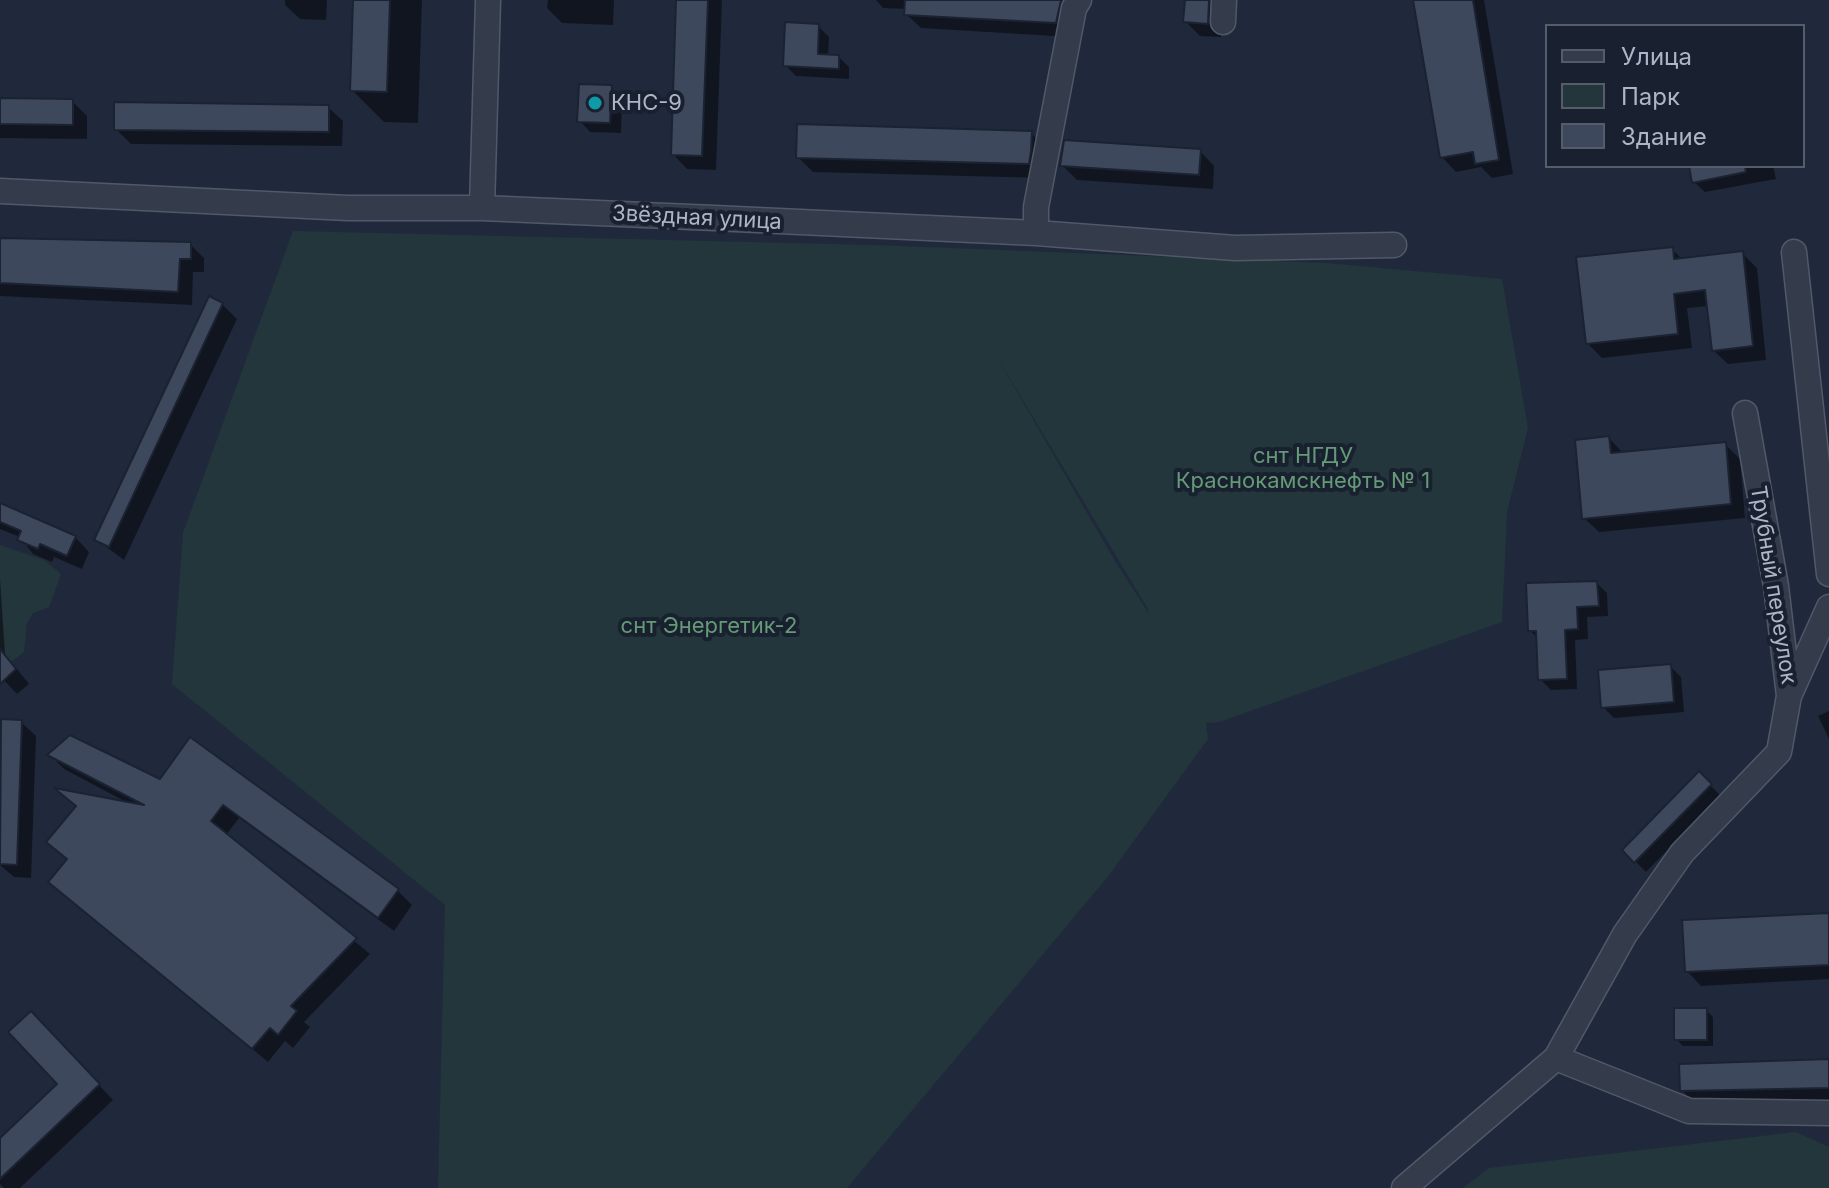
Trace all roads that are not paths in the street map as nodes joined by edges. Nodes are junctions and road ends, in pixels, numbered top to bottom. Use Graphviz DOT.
graph roads {
  1 [pos="488,0"];
  2 [pos="1079,0"];
  3 [pos="0,191"];
  4 [pos="482,208"];
  5 [pos="1036,233"];
  6 [pos="1394,245"];
  7 [pos="1794,252"];
  8 [pos="1745,413"];
  9 [pos="1829,574"];
  10 [pos="1829,607"];
  11 [pos="1789,696"];
  12 [pos="1556,1058"];
  13 [pos="1829,1113"];
  14 [pos="1404,1188"];
  1 -- 4 [label="street"];
  2 -- 5 [label="street"];
  3 -- 4 [label="street, Звёздная улица"];
  4 -- 5 [label="street, Звёздная улица"];
  5 -- 6 [label="street, Звёздная улица"];
  7 -- 9 [label="street"];
  8 -- 11 [label="street, Трубный переулок"];
  10 -- 11 [label="street"];
  11 -- 12 [label="street, Трубный переулок"];
  12 -- 13 [label="street"];
  12 -- 14 [label="street, Трубный переулок"];
}
